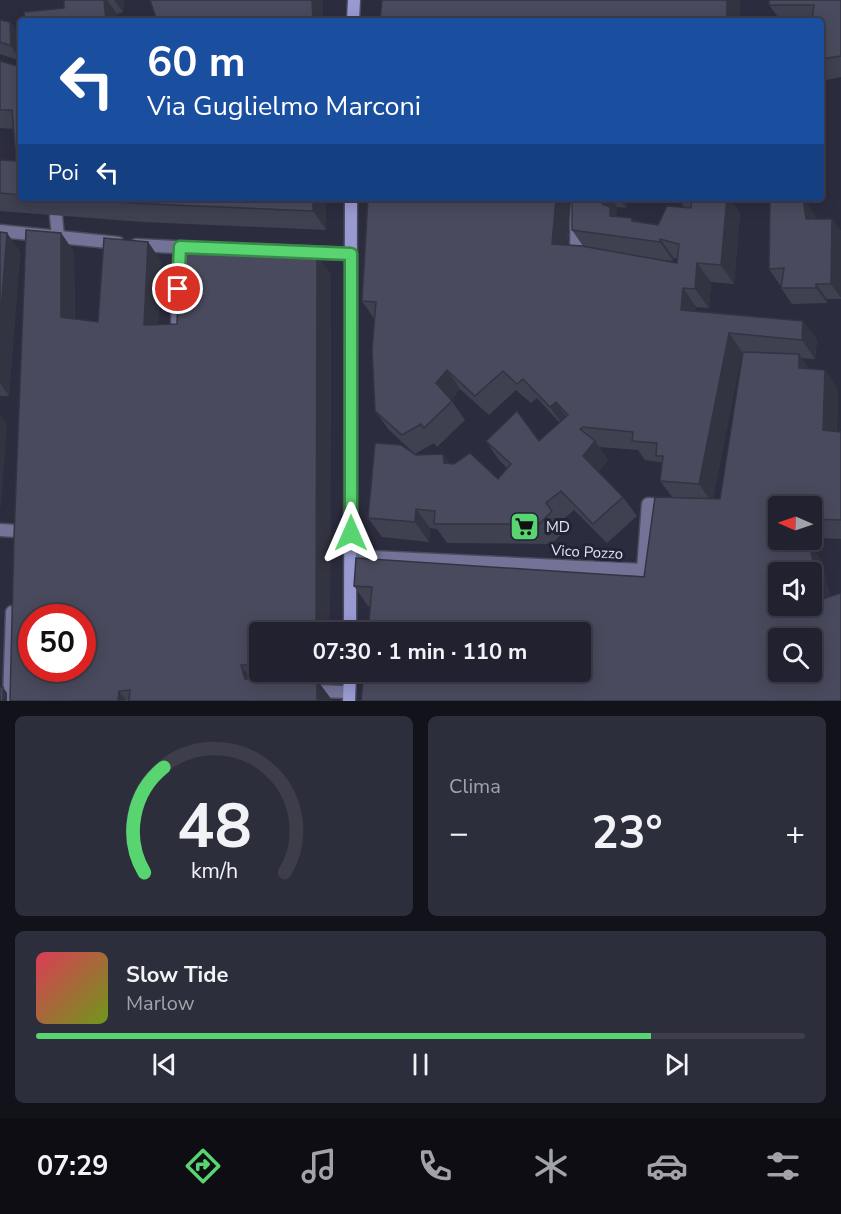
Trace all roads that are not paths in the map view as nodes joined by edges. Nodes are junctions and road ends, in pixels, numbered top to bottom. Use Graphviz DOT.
graph roads {
  1 [pos="354,0"];
  2 [pos="353,18"];
  3 [pos="351,201"];
  4 [pos="577,201"];
  5 [pos="56,216"];
  6 [pos="0,231"];
  7 [pos="58,237"];
  8 [pos="180,247"];
  9 [pos="202,248"];
  10 [pos="248,250"];
  11 [pos="351,254"];
  12 [pos="594,261"];
  13 [pos="177,330"];
  14 [pos="681,506"];
  15 [pos="0,530"];
  16 [pos="16,531"];
  17 [pos="351,556"];
  18 [pos="13,599"];
  19 [pos="350,622"];
  20 [pos="296,690"];
  21 [pos="349,696"];
  22 [pos="9,701"];
  1 -- 2 [label="main road"];
  3 -- 11 [label="main road"];
  4 -- 12 [label="street"];
  5 -- 7 [label="street"];
  6 -- 7 [label="street"];
  7 -- 8 [label="street"];
  8 -- 9 [label="street"];
  8 -- 13 [label="street"];
  10 -- 11 [label="street"];
  11 -- 17 [label="main road"];
  14 -- 17 [label="street, Vico Pozzo"];
  15 -- 16 [label="street"];
  17 -- 19 [label="main road"];
  18 -- 22 [label="street"];
  20 -- 21 [label="street"];
}
